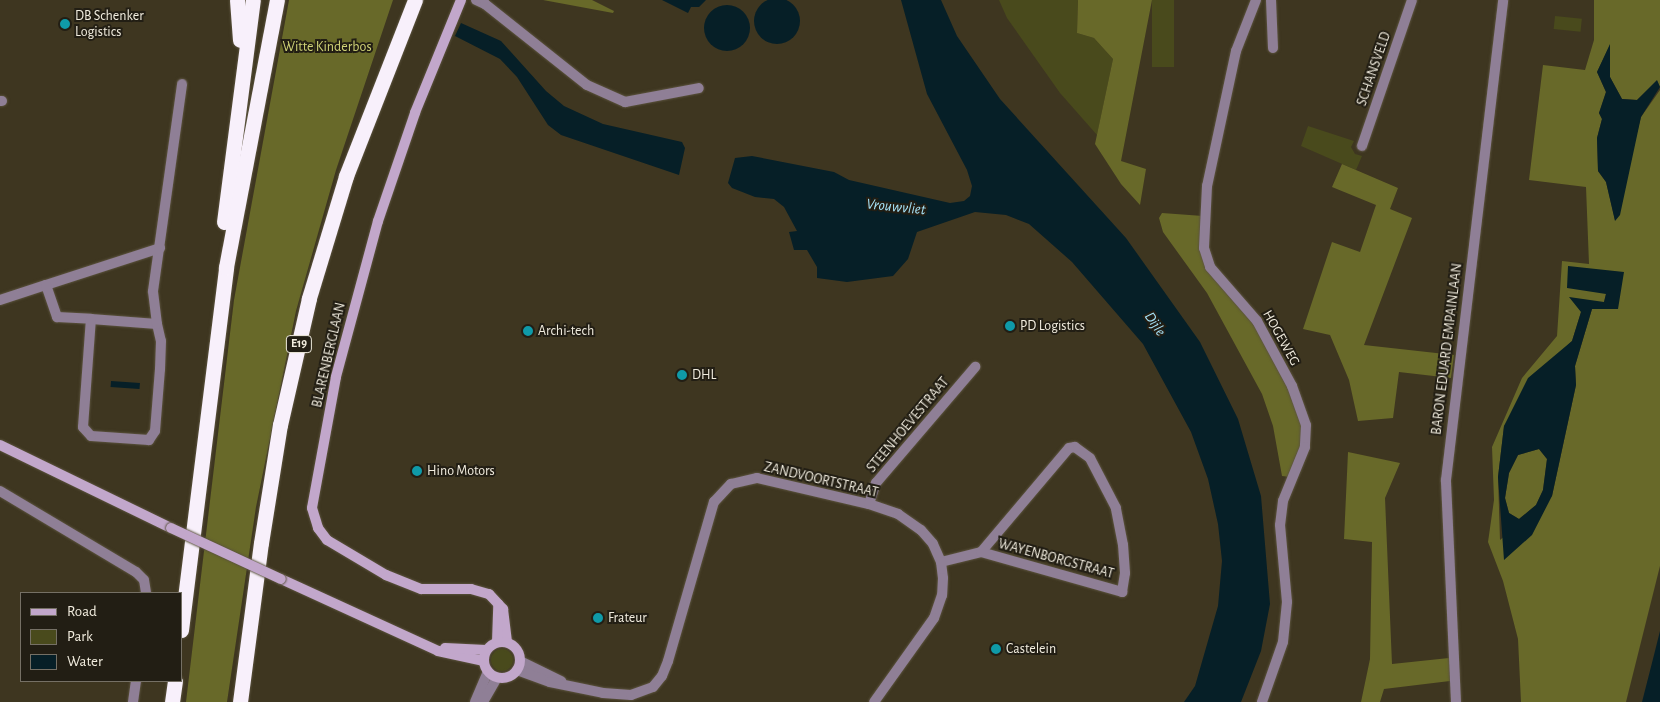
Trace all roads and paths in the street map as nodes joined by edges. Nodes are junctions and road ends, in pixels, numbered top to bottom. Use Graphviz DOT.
graph roads {
  1 [pos="237,0"];
  2 [pos="254,0"];
  3 [pos="277,0"];
  4 [pos="415,0"];
  5 [pos="461,0"];
  6 [pos="476,0"];
  7 [pos="1256,0"];
  8 [pos="1271,0"];
  9 [pos="1412,0"];
  10 [pos="1504,0"];
  11 [pos="1273,48"];
  12 [pos="182,84"];
  13 [pos="699,88"];
  14 [pos="1362,146"];
  15 [pos="225,212"];
  16 [pos="160,248"];
  17 [pos="226,267"];
  18 [pos="46,285"];
  19 [pos="0,300"];
  20 [pos="91,319"];
  21 [pos="157,324"];
  22 [pos="975,367"];
  23 [pos="0,445"];
  24 [pos="0,491"];
  25 [pos="869,504"];
  26 [pos="981,552"];
  27 [pos="941,562"];
  28 [pos="146,592"];
  29 [pos="182,622"];
  30 [pos="502,642"];
  31 [pos="422,644"];
  32 [pos="486,650"];
  33 [pos="483,661"];
  34 [pos="519,666"];
  35 [pos="493,675"];
  36 [pos="136,682"];
  37 [pos="175,682"];
  38 [pos="133,702"];
  39 [pos="172,702"];
  40 [pos="240,702"];
  41 [pos="475,702"];
  42 [pos="483,702"];
  43 [pos="874,702"];
  44 [pos="1262,702"];
  45 [pos="1456,702"];
  1 -- 15 [label="highway"];
  2 -- 15 [label="highway"];
  3 -- 17 [label="highway"];
  4 -- 40 [label="highway, E19"];
  5 -- 30 [label="street, BLARENBERGLAAN"];
  6 -- 13 [label="street"];
  7 -- 44 [label="street, HOGEWEG"];
  8 -- 11 [label="street"];
  9 -- 14 [label="street, SCHANSVELD"];
  10 -- 45 [label="street, BARON EDUARD EMPAINLAAN"];
  12 -- 16 [label="street"];
  15 -- 17 [label="highway"];
  16 -- 18 [label="street"];
  16 -- 21 [label="street"];
  17 -- 29 [label="highway"];
  18 -- 19 [label="street"];
  18 -- 20 [label="street"];
  20 -- 21 [label="street"];
  20 -- 21 [label="street"];
  22 -- 25 [label="street, STEENHOEVESTRAAT"];
  23 -- 31 [label="street, bridge"];
  24 -- 28 [label="street"];
  25 -- 27 [label="street, ZANDVOORTSTRAAT"];
  25 -- 34 [label="street, ZANDVOORTSTRAAT"];
  26 -- 26 [label="street, WAYENBORGSTRAAT"];
  26 -- 27 [label="street, WAYENBORGSTRAAT"];
  27 -- 43 [label="street, ZANDVOORTSTRAAT"];
  30 -- 32 [label="street"];
  30 -- 34 [label="street"];
  31 -- 32 [label="street"];
  31 -- 33 [label="street"];
  32 -- 33 [label="street"];
  33 -- 35 [label="street"];
  34 -- 35 [label="street"];
  35 -- 41 [label="street"];
  35 -- 42 [label="street"];
  36 -- 38 [label="street"];
  37 -- 39 [label="highway"];
}
